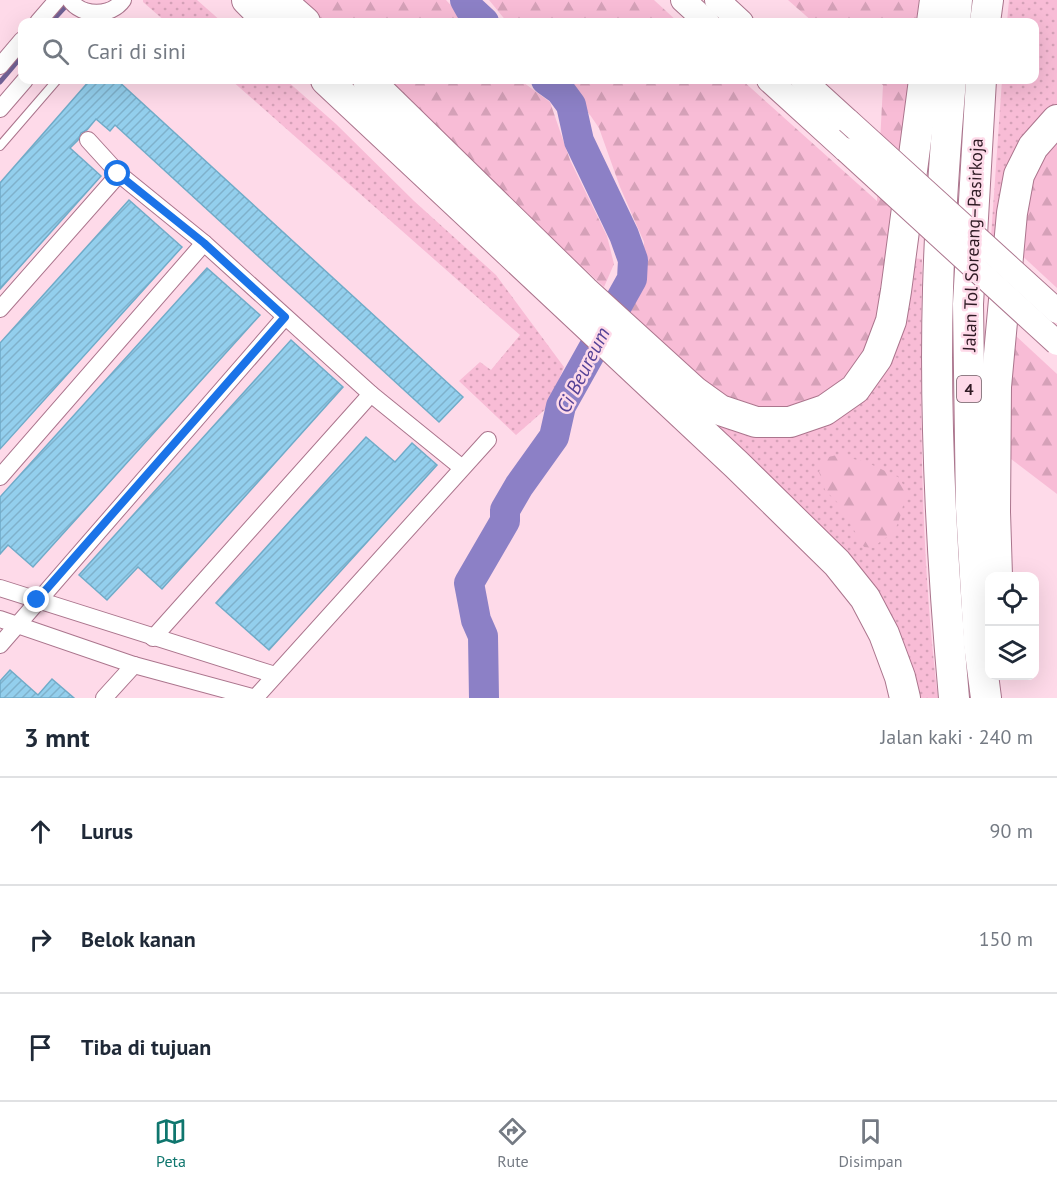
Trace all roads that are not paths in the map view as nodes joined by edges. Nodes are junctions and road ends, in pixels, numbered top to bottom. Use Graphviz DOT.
graph roads {
  1 [pos="57,0"];
  2 [pos="70,0"];
  3 [pos="123,0"];
  4 [pos="247,0"];
  5 [pos="280,0"];
  6 [pos="683,0"];
  7 [pos="717,0"];
  8 [pos="935,0"];
  9 [pos="957,0"];
  10 [pos="988,0"];
  11 [pos="81,17"];
  12 [pos="41,18"];
  13 [pos="265,18"];
  14 [pos="300,18"];
  15 [pos="703,18"];
  16 [pos="737,18"];
  17 [pos="933,18"];
  18 [pos="955,18"];
  19 [pos="986,18"];
  20 [pos="18,45"];
  21 [pos="0,66"];
  22 [pos="21,84"];
  23 [pos="54,84"];
  24 [pos="331,84"];
  25 [pos="372,84"];
  26 [pos="773,84"];
  27 [pos="807,84"];
  28 [pos="923,84"];
  29 [pos="951,84"];
  30 [pos="981,84"];
  31 [pos="0,108"];
  32 [pos="1057,120"];
  33 [pos="88,140"];
  34 [pos="0,146"];
  35 [pos="118,174"];
  36 [pos="204,243"];
  37 [pos="578,300"];
  38 [pos="0,309"];
  39 [pos="1057,310"];
  40 [pos="285,317"];
  41 [pos="1057,343"];
  42 [pos="644,363"];
  43 [pos="371,394"];
  44 [pos="488,440"];
  45 [pos="461,467"];
  46 [pos="0,477"];
  47 [pos="997,572"];
  48 [pos="0,588"];
  49 [pos="37,600"];
  50 [pos="0,619"];
  51 [pos="18,625"];
  52 [pos="153,638"];
  53 [pos="0,645"];
  54 [pos="134,665"];
  55 [pos="275,675"];
  56 [pos="1000,680"];
  57 [pos="104,698"];
  58 [pos="256,698"];
  59 [pos="905,698"];
  60 [pos="954,698"];
  61 [pos="986,698"];
  62 [pos="1001,698"];
  1 -- 12 [label="street"];
  2 -- 11 [label="street"];
  3 -- 11 [label="street"];
  4 -- 13 [label="highway"];
  5 -- 14 [label="highway"];
  6 -- 15 [label="main road"];
  7 -- 16 [label="main road"];
  8 -- 17 [label="highway"];
  9 -- 18 [label="highway"];
  10 -- 19 [label="highway"];
  20 -- 21 [label="street"];
  22 -- 31 [label="street"];
  23 -- 34 [label="lane"];
  24 -- 37 [label="highway"];
  25 -- 37 [label="highway"];
  26 -- 41 [label="main road, bridge"];
  27 -- 39 [label="main road, bridge"];
  28 -- 42 [label="highway"];
  29 -- 60 [label="highway, Jalan Tol Soreang–Pasirkoja / 4"];
  30 -- 61 [label="highway, Jalan Tol Soreang–Pasirkoja / 4"];
  32 -- 47 [label="highway"];
  33 -- 35 [label="street"];
  35 -- 36 [label="street"];
  35 -- 38 [label="street"];
  36 -- 40 [label="street"];
  36 -- 46 [label="street"];
  37 -- 42 [label="highway"];
  40 -- 43 [label="street"];
  40 -- 49 [label="street"];
  42 -- 59 [label="highway"];
  43 -- 45 [label="street"];
  43 -- 52 [label="street"];
  44 -- 45 [label="street"];
  45 -- 55 [label="street"];
  48 -- 49 [label="street"];
  49 -- 51 [label="street"];
  49 -- 52 [label="street"];
  50 -- 51 [label="street"];
  51 -- 53 [label="street"];
  51 -- 54 [label="street"];
  52 -- 55 [label="street"];
  54 -- 57 [label="street"];
  54 -- 58 [label="street"];
  55 -- 58 [label="street"];
  56 -- 62 [label="highway"];
}
